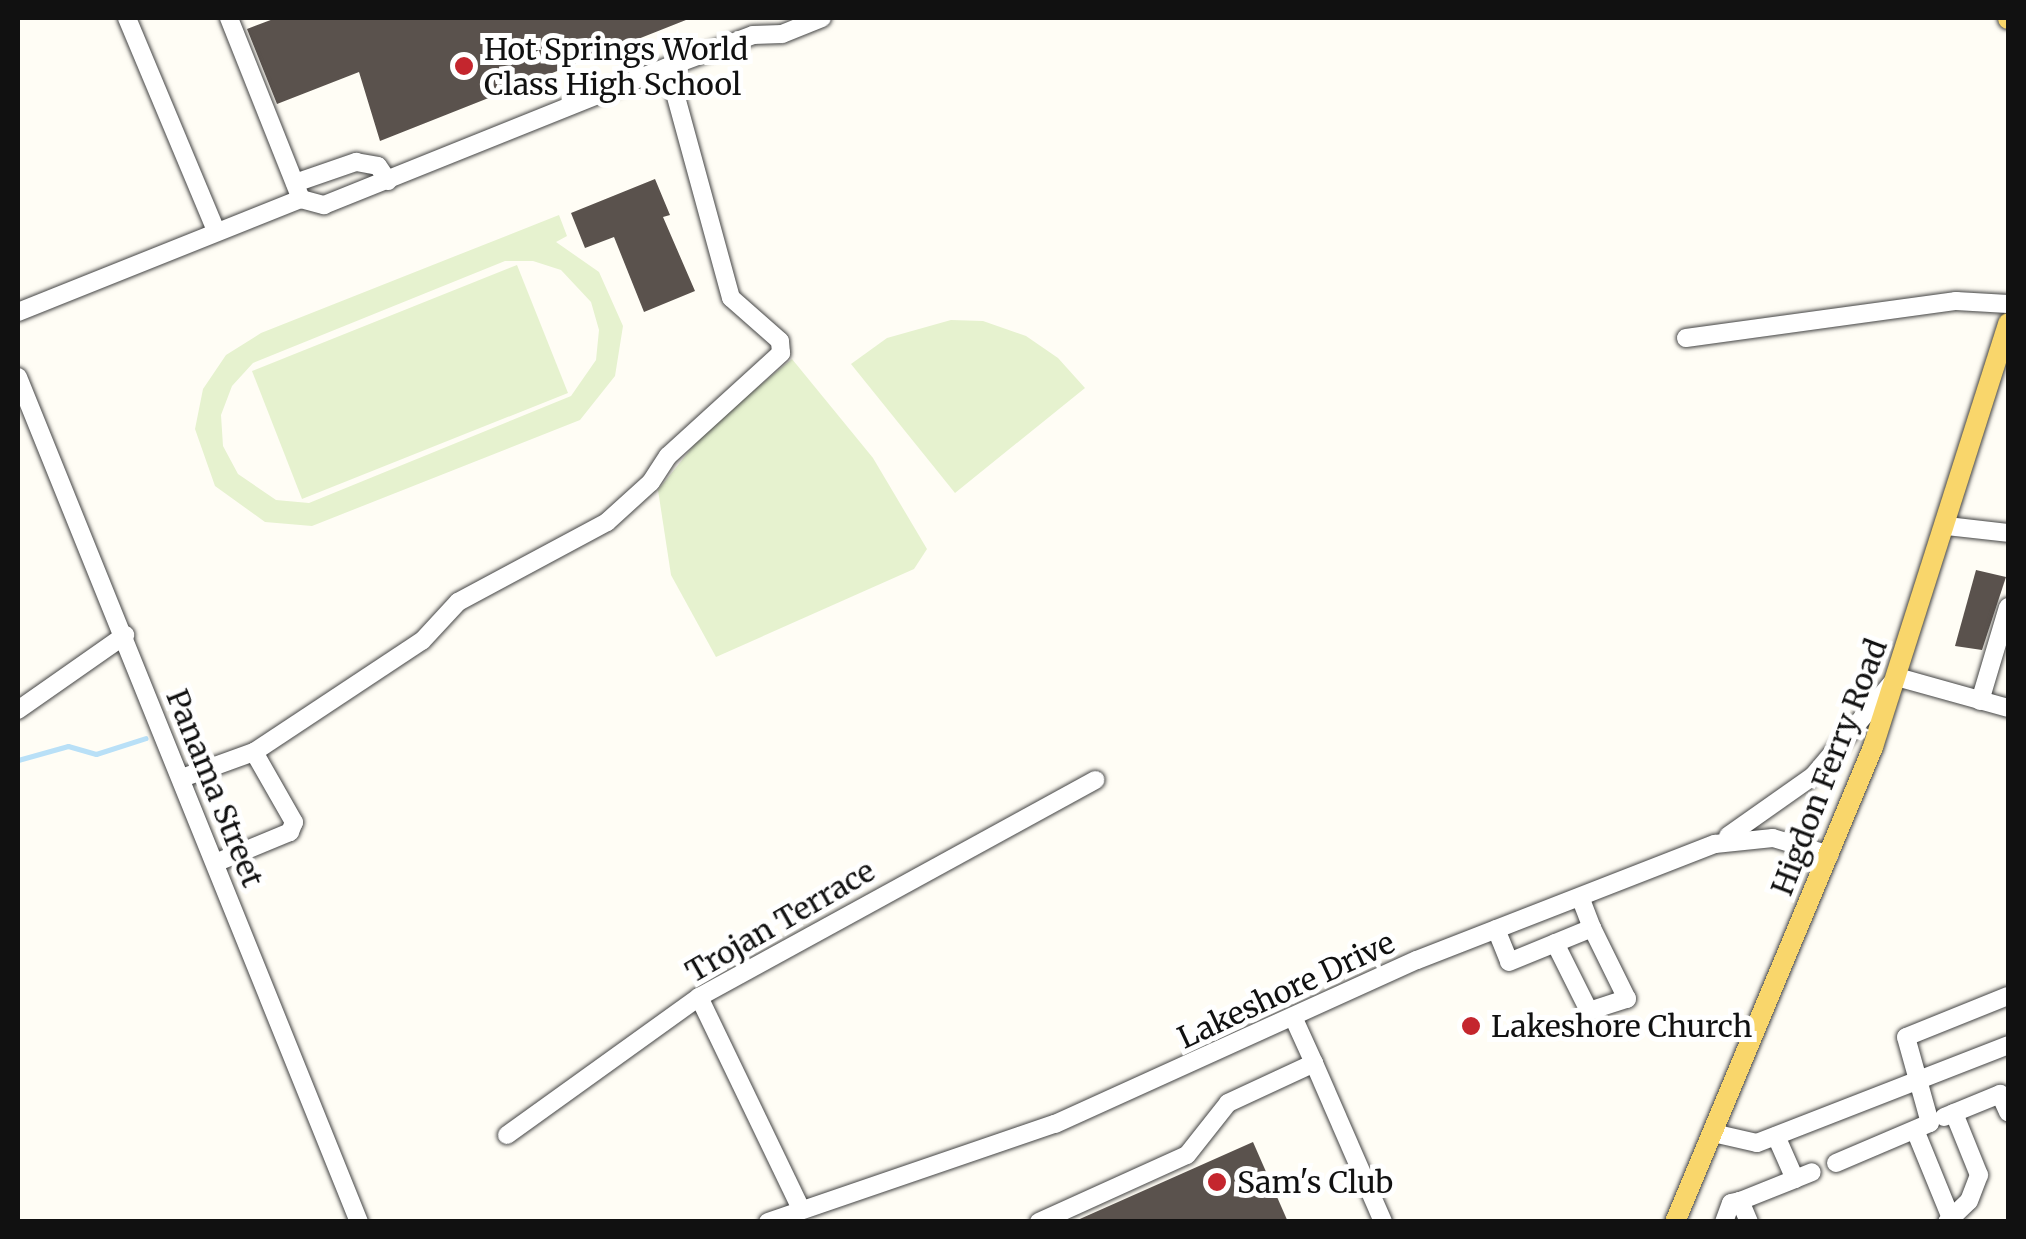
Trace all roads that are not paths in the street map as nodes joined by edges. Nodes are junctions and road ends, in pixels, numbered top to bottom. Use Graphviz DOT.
graph roads {
  1 [pos="127,18"];
  2 [pos="228,18"];
  3 [pos="822,18"];
  4 [pos="668,68"];
  5 [pos="388,181"];
  6 [pos="298,191"];
  7 [pos="215,228"];
  8 [pos="2008,304"];
  9 [pos="18,312"];
  10 [pos="2008,323"];
  11 [pos="1686,338"];
  12 [pos="18,377"];
  13 [pos="1947,526"];
  14 [pos="2008,533"];
  15 [pos="2007,616"];
  16 [pos="125,635"];
  17 [pos="2004,643"];
  18 [pos="1897,676"];
  19 [pos="1980,701"];
  20 [pos="2008,708"];
  21 [pos="18,710"];
  22 [pos="254,752"];
  23 [pos="182,778"];
  24 [pos="1096,780"];
  25 [pos="1715,844"];
  26 [pos="1830,855"];
  27 [pos="215,862"];
  28 [pos="1580,896"];
  29 [pos="1592,928"];
  30 [pos="1496,929"];
  31 [pos="1555,943"];
  32 [pos="2008,996"];
  33 [pos="699,997"];
  34 [pos="1294,1017"];
  35 [pos="2008,1045"];
  36 [pos="1314,1063"];
  37 [pos="1914,1082"];
  38 [pos="2008,1112"];
  39 [pos="1954,1113"];
  40 [pos="1922,1127"];
  41 [pos="1713,1134"];
  42 [pos="507,1135"];
  43 [pos="1776,1136"];
  44 [pos="1836,1163"];
  45 [pos="1740,1201"];
  46 [pos="802,1209"];
  47 [pos="1949,1220"];
  48 [pos="359,1222"];
  49 [pos="768,1222"];
  50 [pos="1039,1222"];
  51 [pos="1382,1222"];
  52 [pos="1675,1222"];
  53 [pos="1724,1222"];
  54 [pos="1748,1222"];
  1 -- 7 [label="street"];
  2 -- 6 [label="street"];
  3 -- 4 [label="street"];
  4 -- 5 [label="street"];
  4 -- 22 [label="street"];
  5 -- 6 [label="street"];
  5 -- 6 [label="street"];
  6 -- 7 [label="street"];
  7 -- 9 [label="street"];
  8 -- 11 [label="street"];
  10 -- 13 [label="main road, Higdon Ferry Road"];
  12 -- 16 [label="street, Panama Street"];
  13 -- 14 [label="street"];
  13 -- 18 [label="main road, Higdon Ferry Road"];
  15 -- 17 [label="street"];
  16 -- 21 [label="street"];
  16 -- 23 [label="street, Panama Street"];
  17 -- 19 [label="street"];
  18 -- 19 [label="street"];
  18 -- 25 [label="street"];
  18 -- 26 [label="main road, Higdon Ferry Road"];
  19 -- 20 [label="street"];
  22 -- 23 [label="street"];
  22 -- 27 [label="street"];
  23 -- 27 [label="street, Panama Street"];
  24 -- 33 [label="street, Trojan Terrace"];
  25 -- 26 [label="street, Lakeshore Drive"];
  25 -- 28 [label="street, Lakeshore Drive"];
  26 -- 41 [label="main road, Higdon Ferry Road"];
  27 -- 48 [label="street, Panama Street"];
  28 -- 29 [label="street"];
  28 -- 30 [label="street, Lakeshore Drive"];
  29 -- 31 [label="street"];
  29 -- 31 [label="street"];
  30 -- 31 [label="street"];
  30 -- 34 [label="street, Lakeshore Drive"];
  32 -- 37 [label="street"];
  33 -- 42 [label="street, Trojan Terrace"];
  33 -- 46 [label="street"];
  34 -- 36 [label="street"];
  34 -- 46 [label="street, Lakeshore Drive"];
  35 -- 37 [label="street"];
  36 -- 50 [label="street"];
  36 -- 51 [label="street"];
  37 -- 40 [label="street"];
  37 -- 43 [label="street"];
  38 -- 39 [label="street"];
  39 -- 40 [label="street"];
  39 -- 47 [label="street"];
  40 -- 44 [label="street"];
  40 -- 47 [label="street"];
  41 -- 43 [label="street"];
  41 -- 52 [label="main road, Higdon Ferry Road"];
  43 -- 45 [label="street"];
  45 -- 53 [label="street"];
  45 -- 54 [label="street"];
  46 -- 49 [label="street, Lakeshore Drive"];
}
